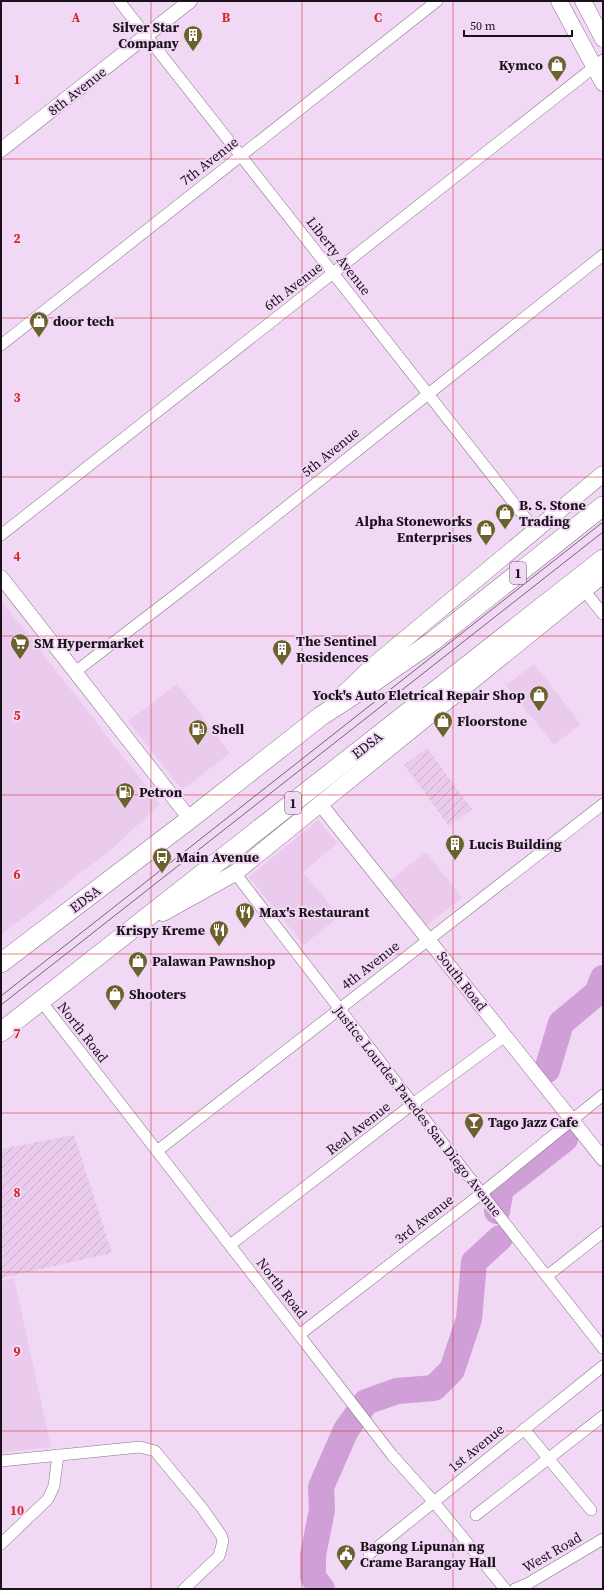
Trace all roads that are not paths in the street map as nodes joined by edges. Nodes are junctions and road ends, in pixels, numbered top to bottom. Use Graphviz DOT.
graph roads {
  1 [pos="118,1"];
  2 [pos="190,1"];
  3 [pos="437,1"];
  4 [pos="559,1"];
  5 [pos="583,1"];
  6 [pos="146,36"];
  7 [pos="603,39"];
  8 [pos="599,63"];
  9 [pos="603,83"];
  10 [pos="1,150"];
  11 [pos="240,156"];
  12 [pos="603,255"];
  13 [pos="333,274"];
  14 [pos="1,345"];
  15 [pos="428,394"];
  16 [pos="603,474"];
  17 [pos="603,506"];
  18 [pos="535,530"];
  19 [pos="1,535"];
  20 [pos="603,559"];
  21 [pos="603,575"];
  22 [pos="1,577"];
  23 [pos="584,590"];
  24 [pos="603,614"];
  25 [pos="75,672"];
  26 [pos="321,716"];
  27 [pos="603,804"];
  28 [pos="321,805"];
  29 [pos="190,818"];
  30 [pos="235,873"];
  31 [pos="130,931"];
  32 [pos="428,938"];
  33 [pos="1,963"];
  34 [pos="41,1001"];
  35 [pos="340,1009"];
  36 [pos="1,1032"];
  37 [pos="505,1036"];
  38 [pos="603,1095"];
  39 [pos="414,1103"];
  40 [pos="572,1119"];
  41 [pos="157,1151"];
  42 [pos="603,1159"];
  43 [pos="482,1193"];
  44 [pos="603,1232"];
  45 [pos="230,1245"];
  46 [pos="547,1276"];
  47 [pos="299,1335"];
  48 [pos="603,1348"];
  49 [pos="603,1366"];
  50 [pos="603,1416"];
  51 [pos="524,1429"];
  52 [pos="58,1455"];
  53 [pos="549,1459"];
  54 [pos="1,1461"];
  55 [pos="433,1502"];
  56 [pos="591,1510"];
  57 [pos="476,1515"];
  58 [pos="603,1539"];
  59 [pos="1,1544"];
  60 [pos="369,1554"];
  61 [pos="184,1589"];
  62 [pos="505,1589"];
  63 [pos="515,1589"];
  1 -- 6 [label="street, Liberty Avenue"];
  2 -- 6 [label="street, 8th Avenue"];
  3 -- 11 [label="street, 7th Avenue"];
  4 -- 8 [label="main road"];
  5 -- 7 [label="main road"];
  6 -- 10 [label="street, 8th Avenue"];
  6 -- 11 [label="street, Liberty Avenue"];
  8 -- 9 [label="main road"];
  8 -- 13 [label="street, 6th Avenue"];
  11 -- 13 [label="street, Liberty Avenue"];
  11 -- 14 [label="street, 7th Avenue"];
  12 -- 15 [label="street, 5th Avenue"];
  13 -- 15 [label="street, Liberty Avenue"];
  13 -- 19 [label="street, 6th Avenue"];
  15 -- 18 [label="street, Liberty Avenue"];
  15 -- 25 [label="street, 5th Avenue"];
  16 -- 18 [label="main road, EDSA / 1"];
  17 -- 26 [label="highway, EDSA / 1"];
  18 -- 26 [label="main road, EDSA / 1"];
  20 -- 31 [label="highway, EDSA / 1"];
  21 -- 23 [label="main road, EDSA / 1"];
  22 -- 25 [label="street"];
  23 -- 24 [label="street"];
  23 -- 28 [label="main road, EDSA / 1"];
  25 -- 29 [label="street"];
  26 -- 29 [label="highway, EDSA / 1"];
  27 -- 32 [label="street, 4th Avenue"];
  28 -- 30 [label="main road, EDSA / 1"];
  28 -- 32 [label="street, South Road"];
  29 -- 33 [label="highway, EDSA / 1"];
  30 -- 31 [label="main road, EDSA / 1"];
  30 -- 35 [label="street, Justice Lourdes Paredes San Diego Avenue"];
  31 -- 34 [label="highway, EDSA / 1"];
  32 -- 35 [label="street, 4th Avenue"];
  32 -- 37 [label="street, South Road"];
  34 -- 36 [label="highway, EDSA / 1"];
  34 -- 41 [label="street, North Road"];
  35 -- 39 [label="street, Justice Lourdes Paredes San Diego Avenue"];
  35 -- 41 [label="street, 4th Avenue"];
  37 -- 39 [label="street, Real Avenue"];
  37 -- 40 [label="street, South Road"];
  38 -- 40 [label="street, 3rd Avenue"];
  39 -- 43 [label="street, Justice Lourdes Paredes San Diego Avenue"];
  39 -- 45 [label="street, Real Avenue"];
  40 -- 42 [label="street, South Road"];
  40 -- 43 [label="street, 3rd Avenue"];
  41 -- 45 [label="street, North Road"];
  43 -- 46 [label="street, Justice Lourdes Paredes San Diego Avenue"];
  43 -- 47 [label="street, 3rd Avenue"];
  44 -- 46 [label="street"];
  45 -- 47 [label="street, North Road"];
  46 -- 48 [label="street, Justice Lourdes Paredes San Diego Avenue"];
  47 -- 55 [label="street, North Road"];
  49 -- 51 [label="street, 1st Avenue"];
  50 -- 53 [label="street"];
  51 -- 53 [label="street"];
  51 -- 55 [label="street, 1st Avenue"];
  52 -- 54 [label="street"];
  52 -- 59 [label="street"];
  52 -- 61 [label="street"];
  53 -- 56 [label="street"];
  53 -- 57 [label="street"];
  55 -- 60 [label="street, 1st Avenue"];
  55 -- 62 [label="street, North Road"];
  58 -- 63 [label="street, West Road"];
}
